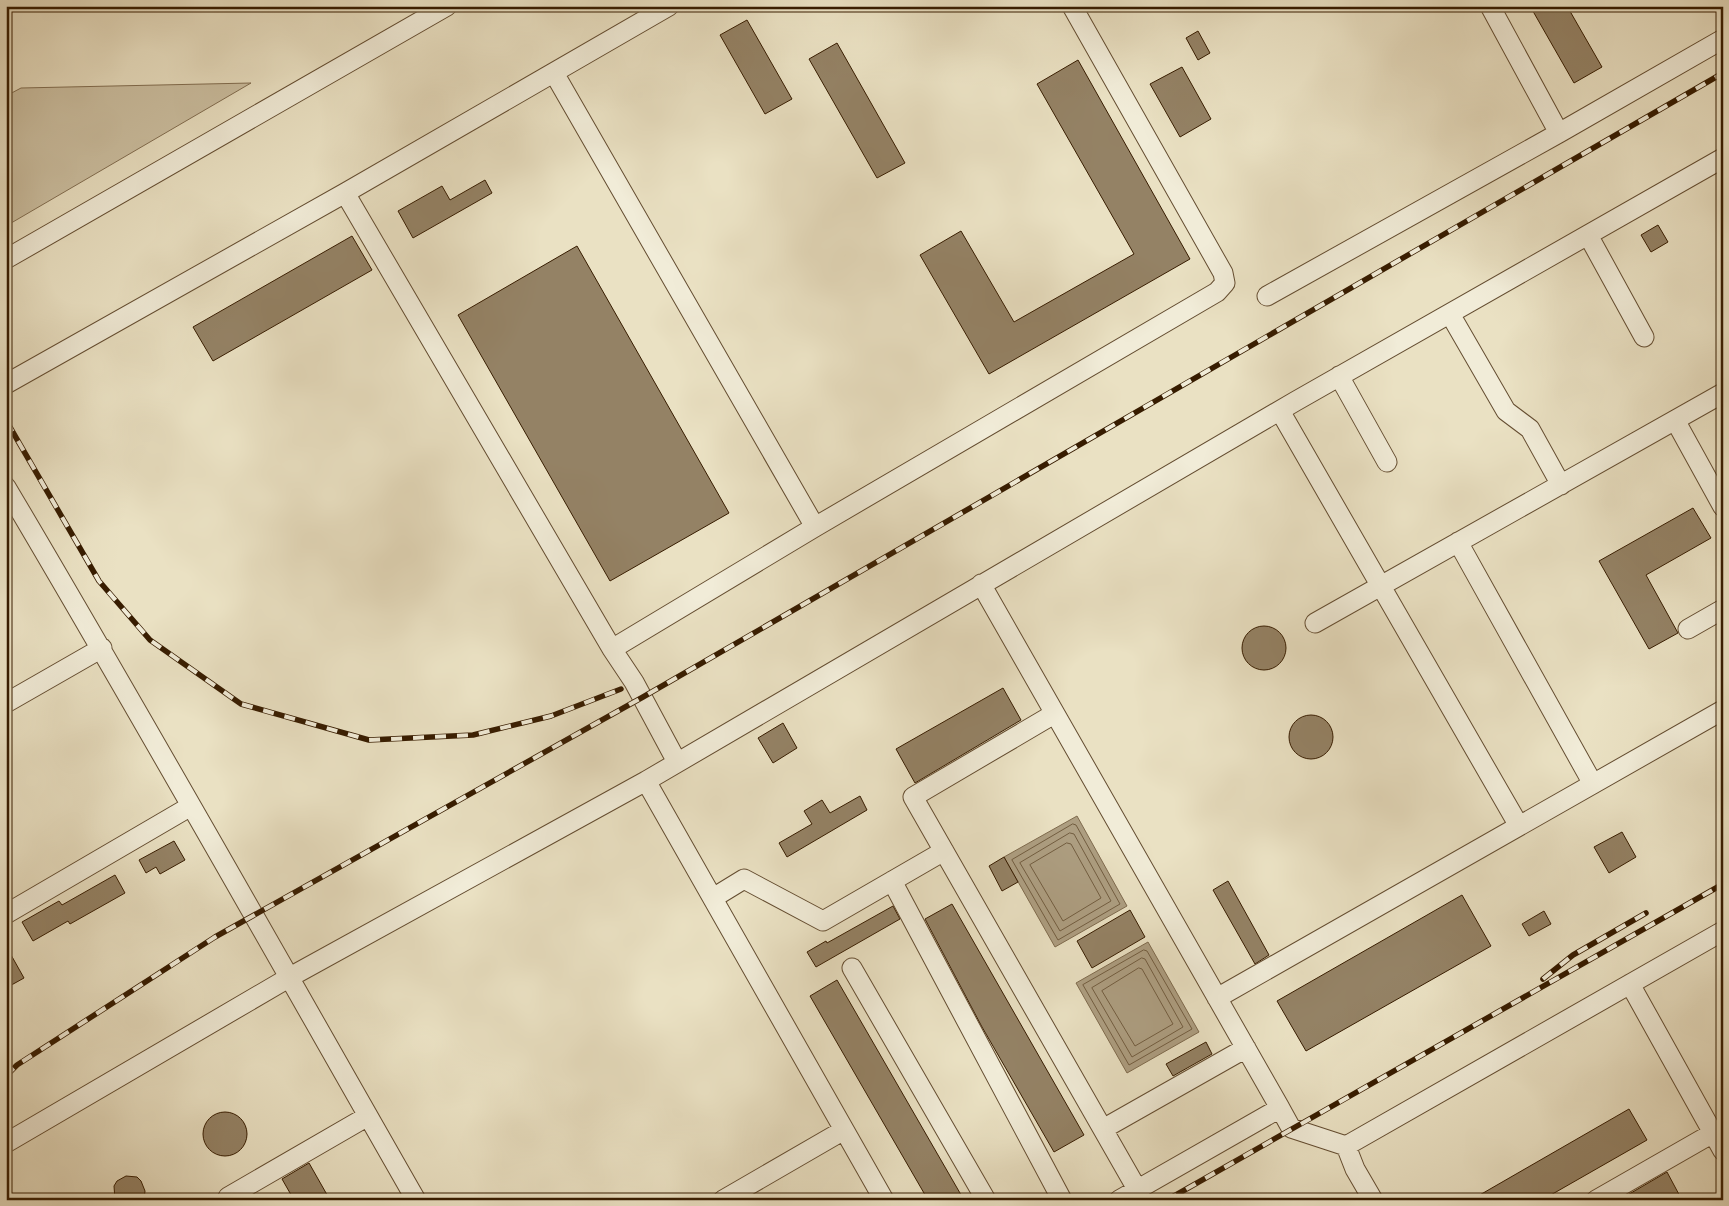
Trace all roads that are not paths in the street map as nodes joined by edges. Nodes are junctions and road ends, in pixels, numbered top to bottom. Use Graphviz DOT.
graph roads {
  1 [pos="447,6"];
  2 [pos="669,6"];
  3 [pos="1072,6"];
  4 [pos="1490,6"];
  5 [pos="1723,39"];
  6 [pos="554,73"];
  7 [pos="1560,133"];
  8 [pos="1723,158"];
  9 [pos="345,193"];
  10 [pos="1588,235"];
  11 [pos="6,259"];
  12 [pos="1267,296"];
  13 [pos="1450,314"];
  14 [pos="1644,337"];
  15 [pos="1339,376"];
  16 [pos="6,384"];
  17 [pos="1723,394"];
  18 [pos="1280,410"];
  19 [pos="1675,420"];
  20 [pos="1387,462"];
  21 [pos="1561,484"];
  22 [pos="6,487"];
  23 [pos="1723,507"];
  24 [pos="815,527"];
  25 [pos="1458,542"];
  26 [pos="981,584"];
  27 [pos="1380,586"];
  28 [pos="1723,609"];
  29 [pos="1315,623"];
  30 [pos="1688,629"];
  31 [pos="102,648"];
  32 [pos="612,649"];
  33 [pos="6,703"];
  34 [pos="1723,710"];
  35 [pos="1054,714"];
  36 [pos="677,762"];
  37 [pos="646,781"];
  38 [pos="1593,784"];
  39 [pos="191,806"];
  40 [pos="1519,826"];
  41 [pos="944,851"];
  42 [pos="892,881"];
  43 [pos="713,898"];
  44 [pos="6,914"];
  45 [pos="1723,931"];
  46 [pos="852,968"];
  47 [pos="290,977"];
  48 [pos="1630,984"];
  49 [pos="1217,998"];
  50 [pos="1246,1048"];
  51 [pos="1280,1108"];
  52 [pos="368,1116"];
  53 [pos="1103,1129"];
  54 [pos="844,1130"];
  55 [pos="1713,1133"];
  56 [pos="6,1143"];
  57 [pos="1346,1146"];
  58 [pos="1723,1151"];
  59 [pos="1138,1189"];
  60 [pos="227,1200"];
  61 [pos="416,1200"];
  62 [pos="723,1200"];
  63 [pos="884,1200"];
  64 [pos="986,1200"];
  65 [pos="1062,1200"];
  66 [pos="1119,1200"];
  67 [pos="1373,1200"];
  68 [pos="1596,1200"];
  1 -- 11 [label="street"];
  2 -- 6 [label="street"];
  3 -- 24 [label="street"];
  4 -- 7 [label="street"];
  5 -- 7 [label="street"];
  6 -- 9 [label="street"];
  6 -- 24 [label="street"];
  7 -- 12 [label="street"];
  8 -- 10 [label="street"];
  9 -- 16 [label="street"];
  9 -- 32 [label="street"];
  10 -- 13 [label="street"];
  10 -- 14 [label="street"];
  13 -- 15 [label="street"];
  13 -- 21 [label="street"];
  15 -- 18 [label="street"];
  15 -- 20 [label="street"];
  17 -- 19 [label="street"];
  18 -- 26 [label="street"];
  18 -- 27 [label="street"];
  19 -- 21 [label="street"];
  19 -- 23 [label="street"];
  21 -- 25 [label="street"];
  22 -- 31 [label="street"];
  24 -- 32 [label="street"];
  25 -- 27 [label="street"];
  25 -- 38 [label="street"];
  26 -- 35 [label="street"];
  26 -- 36 [label="street"];
  27 -- 29 [label="street"];
  27 -- 40 [label="street"];
  28 -- 30 [label="street"];
  31 -- 33 [label="street"];
  31 -- 39 [label="street"];
  32 -- 36 [label="street"];
  34 -- 38 [label="street"];
  35 -- 41 [label="street"];
  35 -- 49 [label="street"];
  36 -- 37 [label="street"];
  37 -- 43 [label="street"];
  37 -- 47 [label="street"];
  38 -- 40 [label="street"];
  39 -- 44 [label="street"];
  39 -- 47 [label="street"];
  40 -- 49 [label="street"];
  41 -- 42 [label="street"];
  41 -- 53 [label="street"];
  42 -- 43 [label="street"];
  42 -- 65 [label="street"];
  43 -- 54 [label="street"];
  45 -- 48 [label="street"];
  46 -- 64 [label="street"];
  47 -- 52 [label="street"];
  47 -- 56 [label="street"];
  48 -- 55 [label="street"];
  48 -- 57 [label="street"];
  49 -- 50 [label="street"];
  50 -- 51 [label="street"];
  50 -- 53 [label="street"];
  51 -- 57 [label="street"];
  51 -- 59 [label="street"];
  52 -- 60 [label="street"];
  52 -- 61 [label="street"];
  53 -- 59 [label="street"];
  54 -- 62 [label="street"];
  54 -- 63 [label="street"];
  55 -- 58 [label="street"];
  55 -- 68 [label="street"];
  57 -- 67 [label="street"];
  59 -- 66 [label="street"];
}
